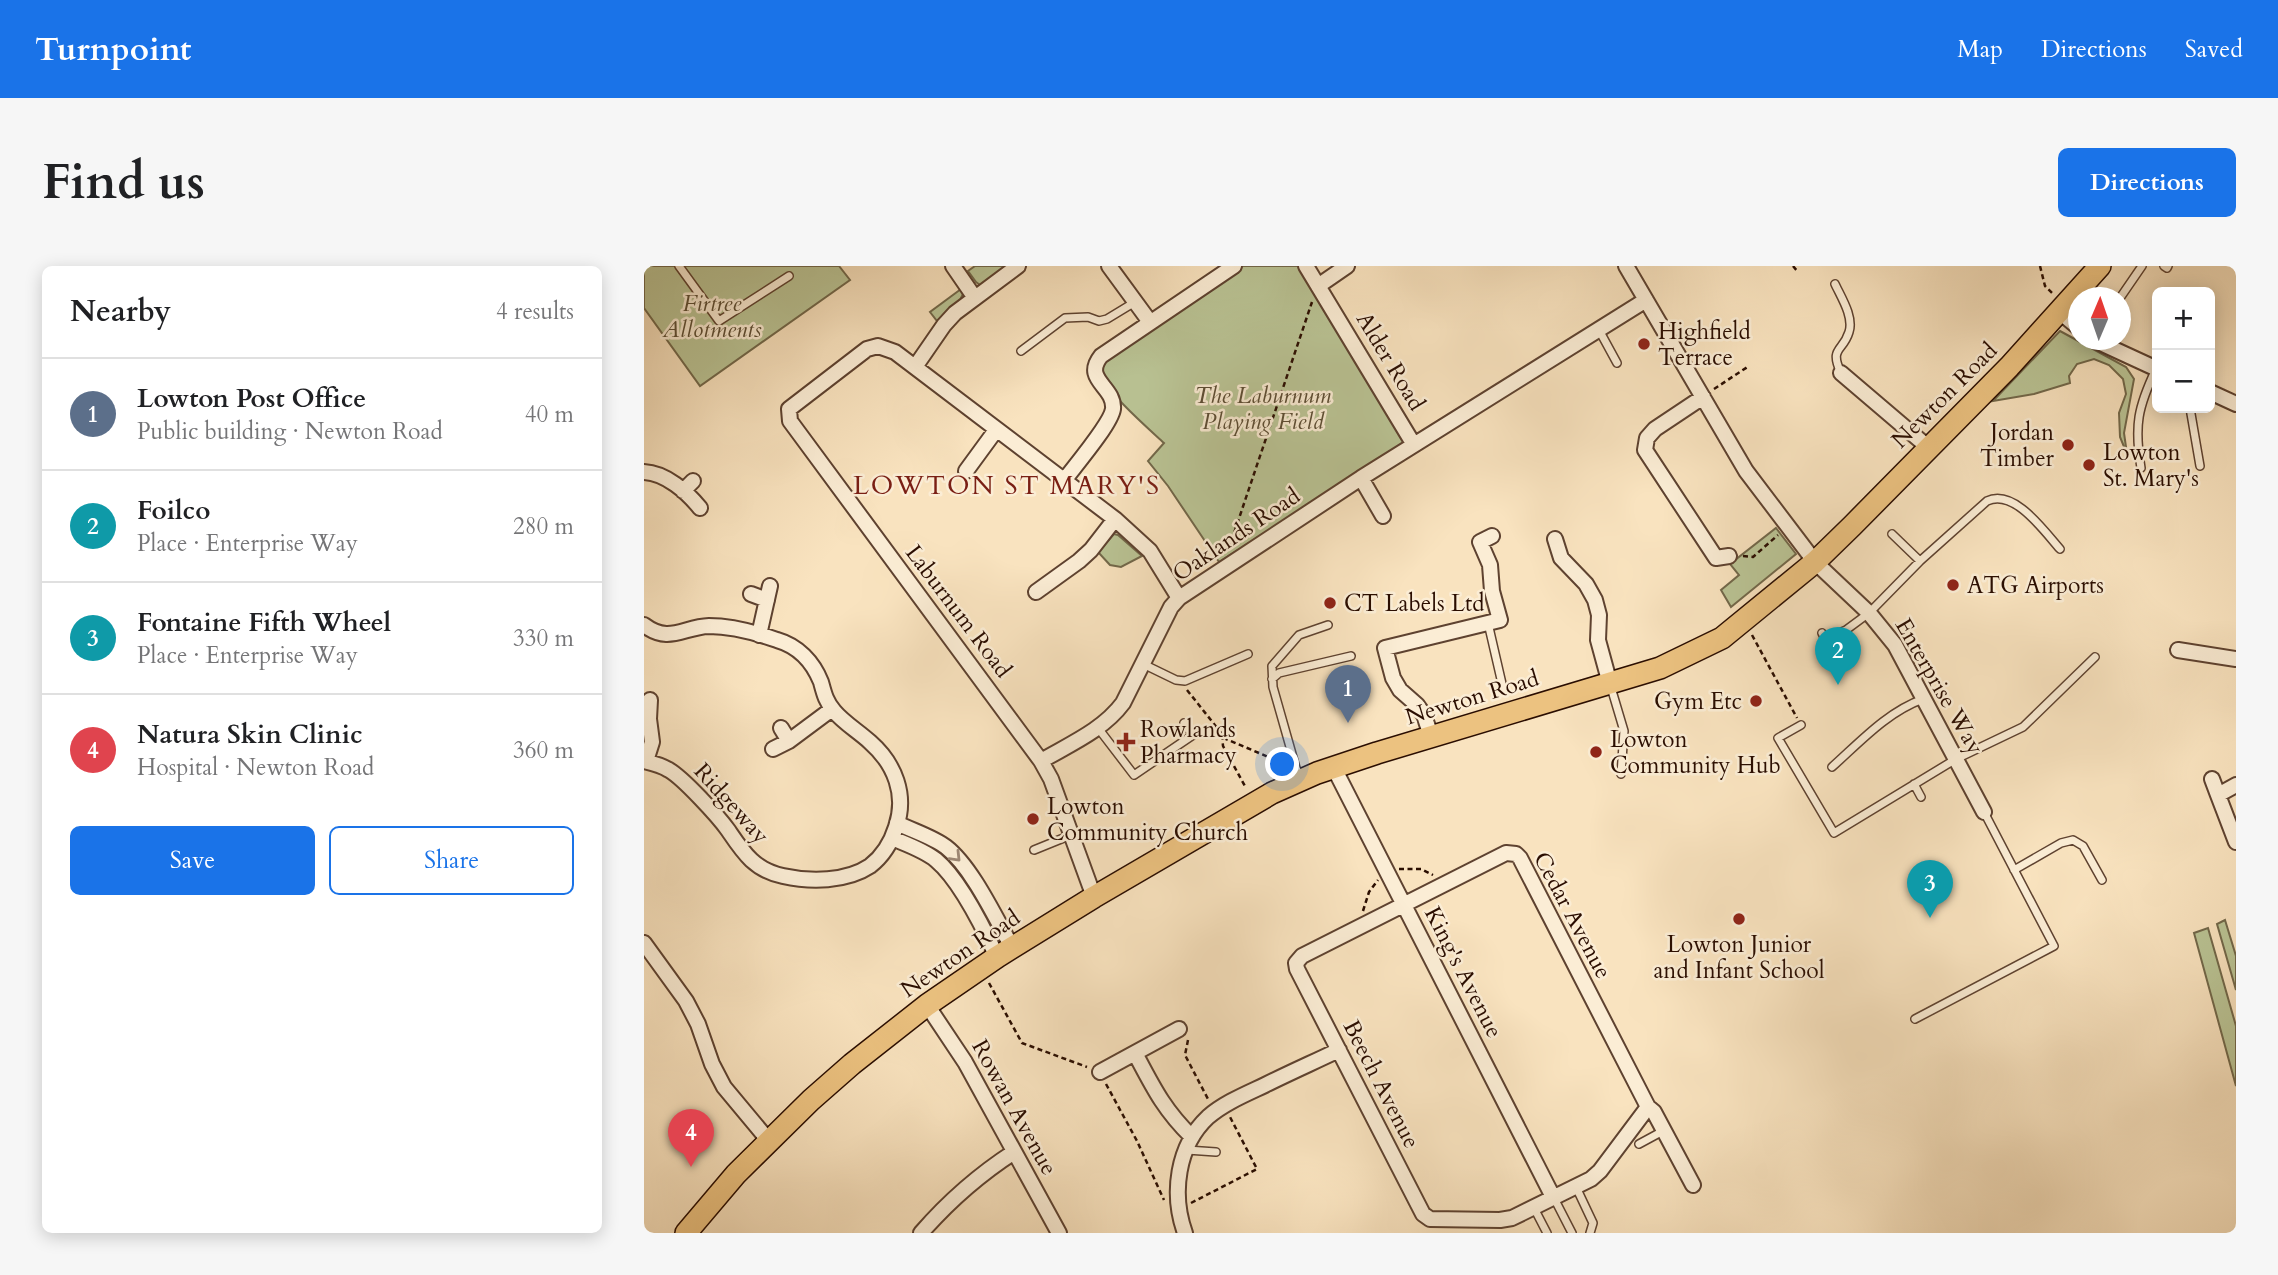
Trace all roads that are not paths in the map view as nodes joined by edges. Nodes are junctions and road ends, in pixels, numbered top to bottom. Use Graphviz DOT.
graph roads {
  1 [pos="679,266"];
  2 [pos="953,266"];
  3 [pos="1018,266"];
  4 [pos="1109,266"];
  5 [pos="1234,266"];
  6 [pos="1306,266"];
  7 [pos="1347,266"];
  8 [pos="1626,266"];
  9 [pos="2100,266"];
  10 [pos="2142,266"];
  11 [pos="789,275"];
  12 [pos="1835,284"];
  13 [pos="1318,286"];
  14 [pos="2128,287"];
  15 [pos="975,298"];
  16 [pos="1646,300"];
  17 [pos="1135,302"];
  18 [pos="2057,304"];
  19 [pos="2068,316"];
  20 [pos="1150,322"];
  21 [pos="1598,330"];
  22 [pos="2116,350"];
  23 [pos="1021,351"];
  24 [pos="1617,363"];
  25 [pos="2152,366"];
  26 [pos="915,367"];
  27 [pos="1841,373"];
  28 [pos="2152,378"];
  29 [pos="2215,394"];
  30 [pos="1703,397"];
  31 [pos="2236,404"];
  32 [pos="2191,413"];
  33 [pos="996,429"];
  34 [pos="1415,444"];
  35 [pos="1929,448"];
  36 [pos="2200,466"];
  37 [pos="2141,468"];
  38 [pos="966,471"];
  39 [pos="644,472"];
  40 [pos="1361,478"];
  41 [pos="1063,482"];
  42 [pos="701,508"];
  43 [pos="1383,516"];
  44 [pos="1115,519"];
  45 [pos="1892,534"];
  46 [pos="1492,536"];
  47 [pos="1555,539"];
  48 [pos="2060,549"];
  49 [pos="1718,559"];
  50 [pos="1920,561"];
  51 [pos="1815,562"];
  52 [pos="1036,592"];
  53 [pos="751,594"];
  54 [pos="1179,598"];
  55 [pos="1869,613"];
  56 [pos="1488,623"];
  57 [pos="644,625"];
  58 [pos="1328,625"];
  59 [pos="1822,633"];
  60 [pos="759,635"];
  61 [pos="2178,650"];
  62 [pos="1248,654"];
  63 [pos="1351,656"];
  64 [pos="2095,657"];
  65 [pos="2236,659"];
  66 [pos="1142,664"];
  67 [pos="1271,680"];
  68 [pos="1610,684"];
  69 [pos="1503,688"];
  70 [pos="1923,699"];
  71 [pos="650,700"];
  72 [pos="832,709"];
  73 [pos="647,718"];
  74 [pos="1184,723"];
  75 [pos="1801,725"];
  76 [pos="1098,727"];
  77 [pos="1431,736"];
  78 [pos="773,749"];
  79 [pos="1956,759"];
  80 [pos="645,761"];
  81 [pos="1041,761"];
  82 [pos="1832,767"];
  83 [pos="1334,768"];
  84 [pos="1299,774"];
  85 [pos="1621,774"];
  86 [pos="2212,779"];
  87 [pos="1914,784"];
  88 [pos="2236,785"];
  89 [pos="2218,795"];
  90 [pos="1921,797"];
  91 [pos="1984,812"];
  92 [pos="897,823"];
  93 [pos="1071,835"];
  94 [pos="892,838"];
  95 [pos="2236,842"];
  96 [pos="1034,850"];
  97 [pos="2014,870"];
  98 [pos="2102,880"];
  99 [pos="1094,897"];
  100 [pos="1404,905"];
  101 [pos="644,943"];
  102 [pos="997,958"];
  103 [pos="928,1005"];
  104 [pos="1915,1019"];
  105 [pos="1179,1029"];
  106 [pos="1339,1050"];
  107 [pos="1135,1053"];
  108 [pos="1100,1072"];
  109 [pos="1648,1107"];
  110 [pos="1664,1130"];
  111 [pos="769,1140"];
  112 [pos="1189,1143"];
  113 [pos="1639,1144"];
  114 [pos="1014,1152"];
  115 [pos="1216,1152"];
  116 [pos="1693,1185"];
  117 [pos="1575,1186"];
  118 [pos="1553,1197"];
  119 [pos="1533,1207"];
  120 [pos="1479,1226"];
  121 [pos="685,1233"];
  122 [pos="921,1233"];
  123 [pos="1059,1233"];
  124 [pos="1185,1233"];
  125 [pos="1547,1233"];
  126 [pos="1572,1233"];
  127 [pos="1590,1233"];
  1 -- 11 [label="lane"];
  2 -- 15 [label="street"];
  3 -- 15 [label="street"];
  4 -- 17 [label="street"];
  5 -- 20 [label="street"];
  6 -- 13 [label="street, Alder Road"];
  7 -- 13 [label="street"];
  8 -- 16 [label="street, Enterprise Way"];
  9 -- 18 [label="main road, Newton Road"];
  10 -- 14 [label="lane"];
  12 -- 27 [label="lane"];
  13 -- 34 [label="street, Alder Road"];
  15 -- 26 [label="street"];
  16 -- 21 [label="street, Oaklands Road"];
  16 -- 30 [label="street, Enterprise Way"];
  17 -- 20 [label="street"];
  17 -- 23 [label="lane"];
  18 -- 19 [label="street"];
  18 -- 35 [label="main road, Newton Road"];
  20 -- 41 [label="street"];
  21 -- 24 [label="lane"];
  21 -- 34 [label="street, Oaklands Road"];
  22 -- 25 [label="street"];
  26 -- 33 [label="street"];
  26 -- 81 [label="street, Laburnum Road"];
  27 -- 35 [label="street"];
  28 -- 37 [label="lane"];
  29 -- 31 [label="street"];
  30 -- 49 [label="street"];
  30 -- 51 [label="street, Enterprise Way"];
  32 -- 36 [label="lane"];
  33 -- 38 [label="street"];
  33 -- 41 [label="street"];
  34 -- 40 [label="street, Oaklands Road"];
  35 -- 51 [label="main road, Newton Road"];
  39 -- 42 [label="street"];
  40 -- 43 [label="street"];
  40 -- 54 [label="street, Oaklands Road"];
  41 -- 44 [label="street"];
  44 -- 52 [label="street"];
  44 -- 54 [label="street"];
  45 -- 50 [label="lane"];
  46 -- 56 [label="street"];
  47 -- 68 [label="street"];
  48 -- 50 [label="lane"];
  50 -- 55 [label="lane"];
  51 -- 55 [label="street, Enterprise Way"];
  51 -- 68 [label="main road, Newton Road"];
  53 -- 60 [label="street"];
  54 -- 66 [label="street, Oaklands Road"];
  55 -- 59 [label="lane"];
  55 -- 70 [label="street, Enterprise Way"];
  56 -- 69 [label="lane"];
  56 -- 77 [label="street"];
  57 -- 60 [label="street"];
  58 -- 67 [label="lane"];
  60 -- 72 [label="street"];
  61 -- 65 [label="street"];
  62 -- 66 [label="lane"];
  63 -- 67 [label="lane"];
  64 -- 79 [label="lane"];
  66 -- 76 [label="street, Oaklands Road"];
  67 -- 84 [label="lane"];
  68 -- 77 [label="main road, Newton Road"];
  68 -- 85 [label="lane"];
  70 -- 79 [label="street, Enterprise Way"];
  70 -- 82 [label="lane"];
  71 -- 73 [label="street, Ridgeway"];
  72 -- 78 [label="street"];
  72 -- 92 [label="street"];
  73 -- 80 [label="street, Ridgeway"];
  74 -- 76 [label="lane"];
  75 -- 87 [label="lane"];
  76 -- 81 [label="street, Oaklands Road"];
  77 -- 83 [label="main road, Newton Road"];
  79 -- 87 [label="lane"];
  79 -- 91 [label="street, Enterprise Way"];
  80 -- 94 [label="street, Ridgeway"];
  81 -- 93 [label="street, Laburnum Road"];
  83 -- 84 [label="main road, Newton Road"];
  83 -- 100 [label="street, King's Avenue"];
  84 -- 99 [label="main road, Newton Road"];
  86 -- 89 [label="street"];
  87 -- 90 [label="lane"];
  88 -- 89 [label="street"];
  89 -- 95 [label="street"];
  91 -- 97 [label="lane"];
  92 -- 94 [label="street"];
  92 -- 102 [label="street, one-way"];
  93 -- 96 [label="lane"];
  93 -- 99 [label="street, Laburnum Road"];
  94 -- 102 [label="street"];
  97 -- 98 [label="lane"];
  97 -- 104 [label="lane"];
  99 -- 102 [label="main road, Newton Road"];
  100 -- 106 [label="street, Beech Avenue"];
  100 -- 109 [label="street, Cedar Avenue"];
  100 -- 118 [label="street, King's Avenue"];
  101 -- 111 [label="street"];
  102 -- 103 [label="main road, Newton Road"];
  103 -- 111 [label="main road, Newton Road"];
  103 -- 114 [label="street, Rowan Avenue"];
  105 -- 107 [label="street"];
  106 -- 112 [label="street"];
  106 -- 120 [label="street, Beech Avenue"];
  107 -- 108 [label="street"];
  107 -- 112 [label="street"];
  109 -- 110 [label="street, Cedar Avenue"];
  109 -- 117 [label="street"];
  110 -- 113 [label="lane"];
  110 -- 116 [label="street, Cedar Avenue"];
  111 -- 121 [label="main road, Newton Road"];
  112 -- 115 [label="lane"];
  112 -- 124 [label="street"];
  114 -- 122 [label="street"];
  114 -- 123 [label="street, Rowan Avenue"];
  117 -- 118 [label="street"];
  117 -- 127 [label="lane"];
  118 -- 119 [label="street, Beech Avenue"];
  118 -- 126 [label="lane, King's Avenue"];
  119 -- 120 [label="street, Beech Avenue"];
  119 -- 125 [label="lane"];
}
